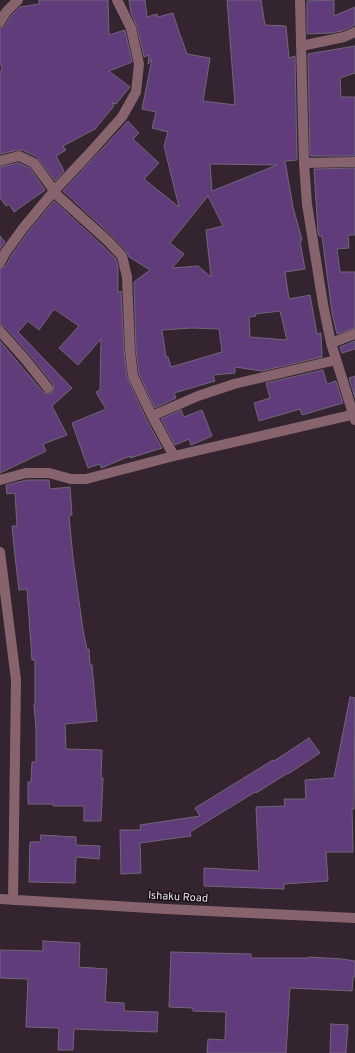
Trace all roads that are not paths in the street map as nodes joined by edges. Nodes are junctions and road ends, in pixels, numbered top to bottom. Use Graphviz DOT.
graph roads {
  1 [pos="18,0"];
  2 [pos="117,0"];
  3 [pos="300,0"];
  4 [pos="0,22"];
  5 [pos="355,32"];
  6 [pos="301,46"];
  7 [pos="0,161"];
  8 [pos="355,162"];
  9 [pos="304,163"];
  10 [pos="54,191"];
  11 [pos="0,263"];
  12 [pos="0,331"];
  13 [pos="355,334"];
  14 [pos="331,343"];
  15 [pos="336,360"];
  16 [pos="48,388"];
  17 [pos="152,416"];
  18 [pos="355,417"];
  19 [pos="174,456"];
  20 [pos="0,480"];
  21 [pos="0,552"];
  22 [pos="0,899"];
  23 [pos="13,900"];
  24 [pos="355,918"];
  1 -- 4 [label="street"];
  2 -- 10 [label="street"];
  3 -- 6 [label="street"];
  5 -- 6 [label="street"];
  6 -- 9 [label="street"];
  7 -- 10 [label="street"];
  8 -- 9 [label="street"];
  9 -- 14 [label="street"];
  10 -- 11 [label="street"];
  10 -- 17 [label="street"];
  12 -- 16 [label="street"];
  13 -- 14 [label="street"];
  14 -- 15 [label="street"];
  15 -- 17 [label="street"];
  15 -- 18 [label="street"];
  17 -- 19 [label="street"];
  18 -- 19 [label="street"];
  19 -- 20 [label="street"];
  21 -- 23 [label="street"];
  22 -- 23 [label="street, Ishaku Road"];
  23 -- 24 [label="street, Ishaku Road"];
}
